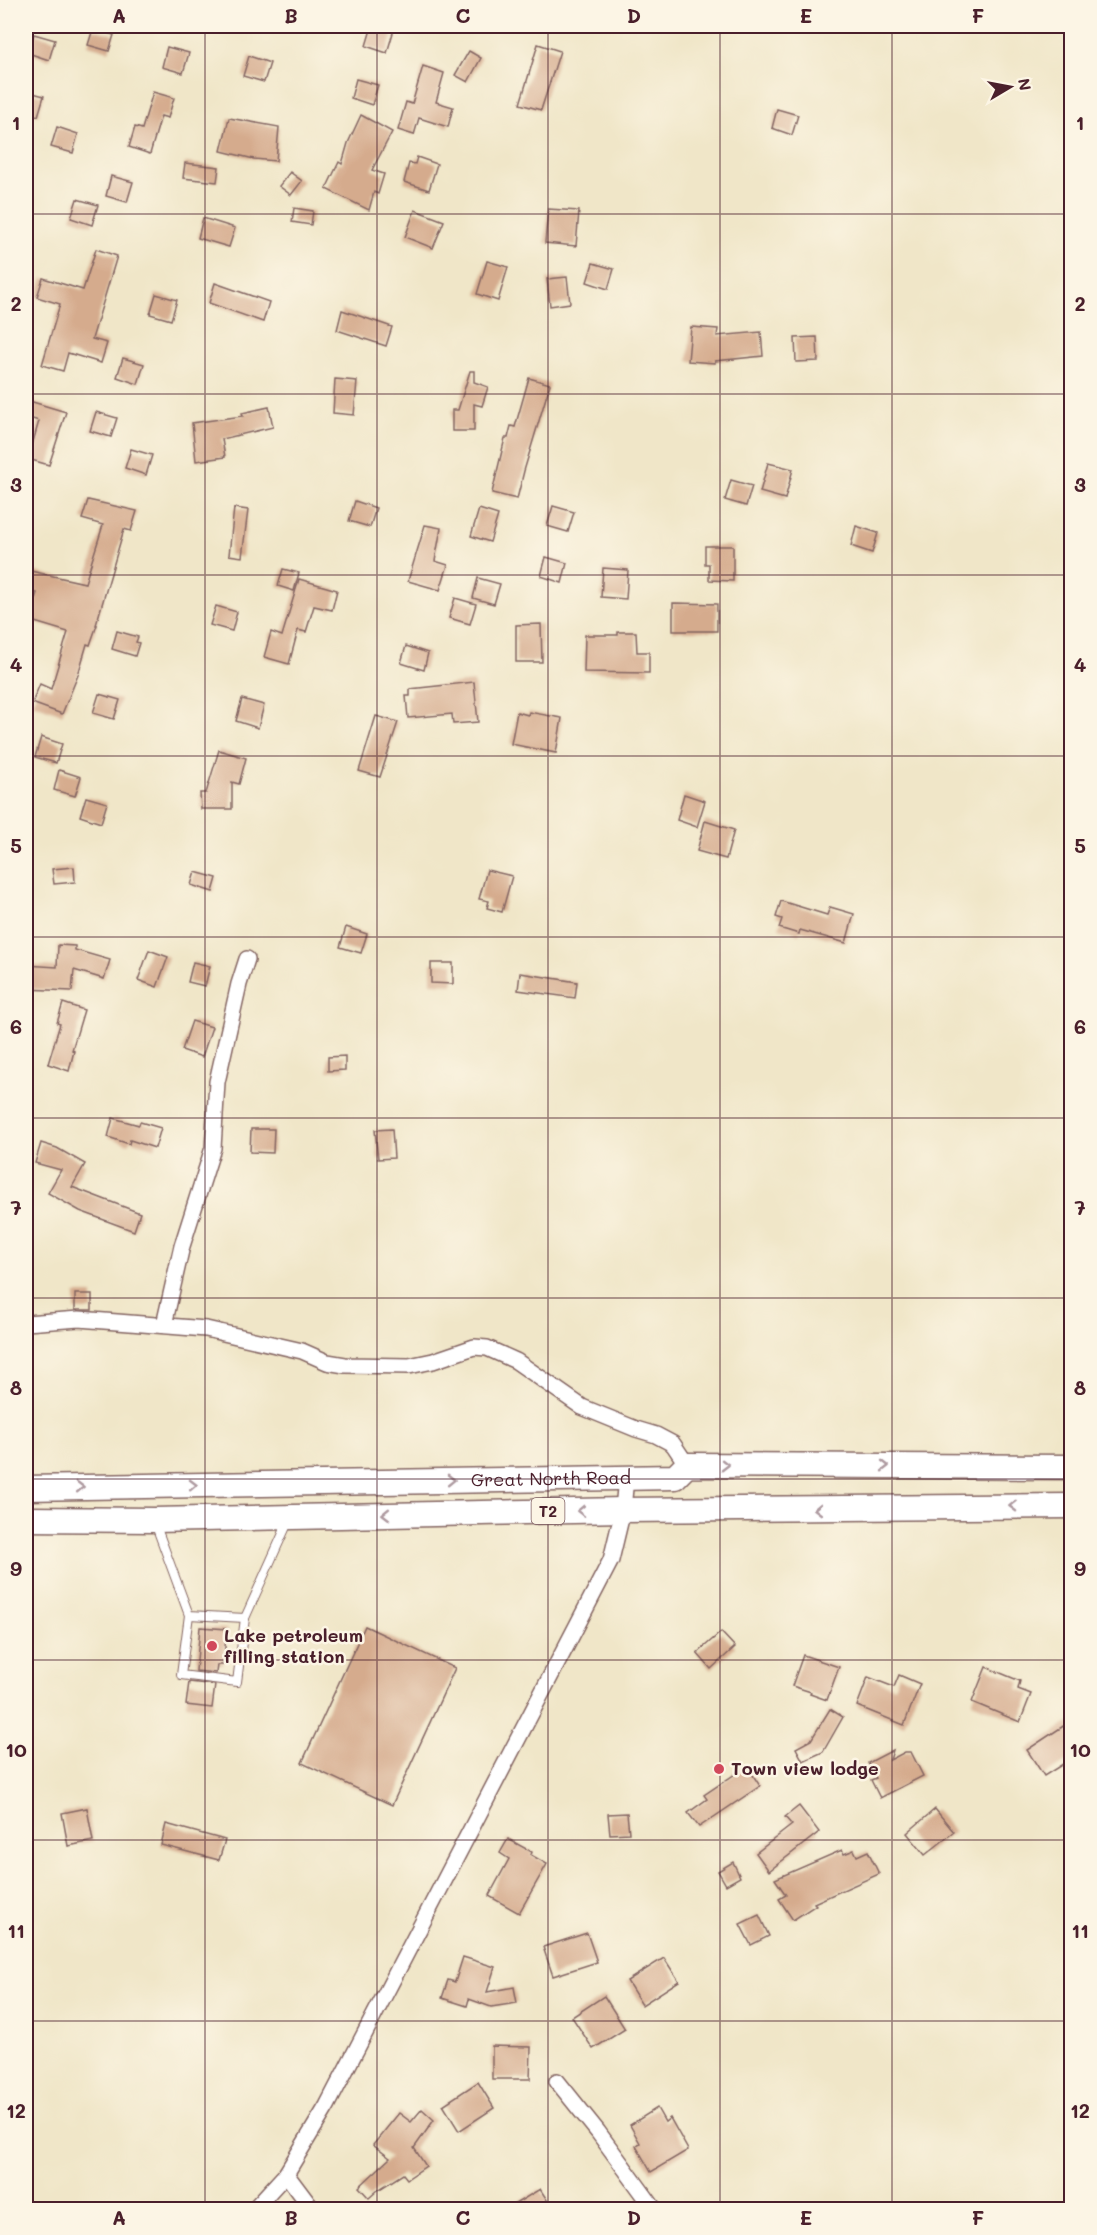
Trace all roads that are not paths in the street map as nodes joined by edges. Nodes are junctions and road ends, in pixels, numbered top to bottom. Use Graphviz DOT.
graph roads {
  1 [pos="247,959"];
  2 [pos="26,1323"];
  3 [pos="164,1325"];
  4 [pos="687,1465"];
  5 [pos="1071,1467"];
  6 [pos="626,1477"];
  7 [pos="26,1488"];
  8 [pos="1071,1506"];
  9 [pos="623,1510"];
  10 [pos="291,1516"];
  11 [pos="26,1519"];
  12 [pos="154,1520"];
  13 [pos="189,1615"];
  14 [pos="245,1618"];
  15 [pos="557,2081"];
  16 [pos="286,2174"];
  17 [pos="253,2210"];
  18 [pos="313,2210"];
  19 [pos="655,2210"];
  1 -- 3 [label="street"];
  2 -- 3 [label="street"];
  3 -- 4 [label="street"];
  4 -- 5 [label="highway, Great North Road / T2, one-way"];
  4 -- 6 [label="highway, Great North Road / T2"];
  7 -- 6 [label="highway, Great North Road / T2, one-way"];
  6 -- 9 [label="street"];
  8 -- 9 [label="highway, Great North Road / T2, one-way"];
  9 -- 10 [label="highway, Great North Road / T2, one-way"];
  9 -- 16 [label="street"];
  10 -- 12 [label="highway, Great North Road / T2"];
  10 -- 14 [label="lane"];
  11 -- 12 [label="highway, Great North Road / T2"];
  12 -- 13 [label="lane"];
  13 -- 14 [label="lane"];
  13 -- 14 [label="lane"];
  15 -- 19 [label="street"];
  16 -- 17 [label="street"];
  16 -- 18 [label="street"];
}
